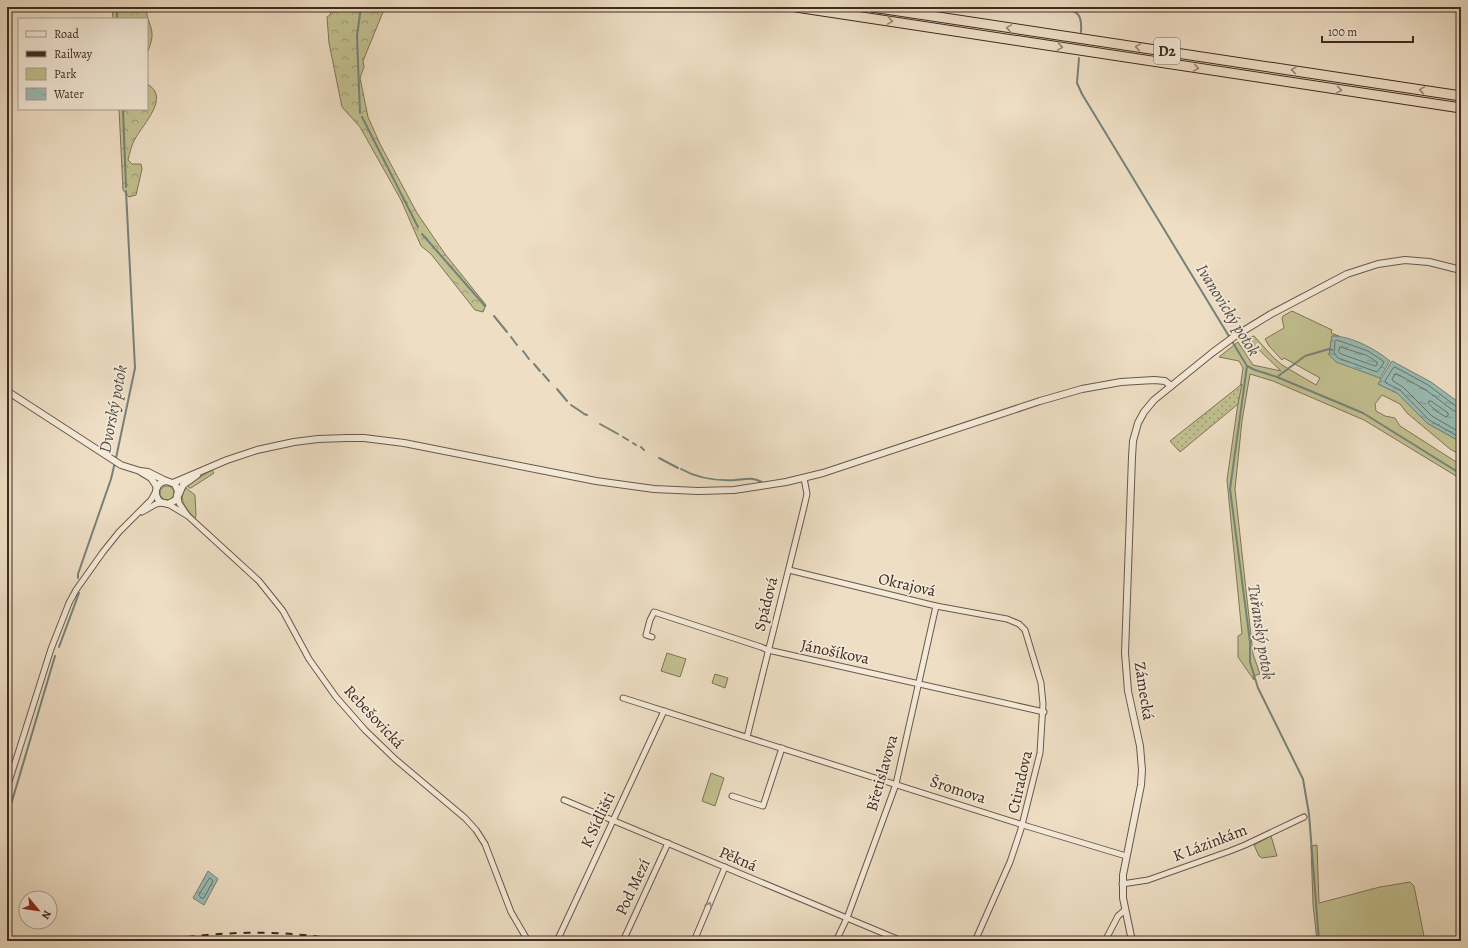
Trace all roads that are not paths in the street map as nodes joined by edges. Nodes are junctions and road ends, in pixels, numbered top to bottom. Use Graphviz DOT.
graph roads {
  1 [pos="796,7"];
  2 [pos="872,7"];
  3 [pos="1461,96"];
  4 [pos="1461,108"];
  5 [pos="1461,270"];
  6 [pos="1171,386"];
  7 [pos="7,391"];
  8 [pos="140,471"];
  9 [pos="201,471"];
  10 [pos="804,478"];
  11 [pos="170,482"];
  12 [pos="156,489"];
  13 [pos="178,495"];
  14 [pos="165,504"];
  15 [pos="136,516"];
  16 [pos="188,516"];
  17 [pos="789,570"];
  18 [pos="936,606"];
  19 [pos="1019,624"];
  20 [pos="652,637"];
  21 [pos="768,650"];
  22 [pos="918,684"];
  23 [pos="623,698"];
  24 [pos="664,711"];
  25 [pos="1044,712"];
  26 [pos="747,737"];
  27 [pos="782,748"];
  28 [pos="896,784"];
  29 [pos="7,788"];
  30 [pos="732,796"];
  31 [pos="564,800"];
  32 [pos="1304,817"];
  33 [pos="612,820"];
  34 [pos="1023,825"];
  35 [pos="668,843"];
  36 [pos="1126,856"];
  37 [pos="725,868"];
  38 [pos="1122,884"];
  39 [pos="1125,910"];
  40 [pos="847,918"];
  41 [pos="528,941"];
  42 [pos="556,941"];
  43 [pos="623,941"];
  44 [pos="694,941"];
  45 [pos="836,941"];
  46 [pos="902,941"];
  47 [pos="975,941"];
  48 [pos="1105,941"];
  49 [pos="1132,941"];
  1 -- 4 [label="highway, D2, one-way"];
  3 -- 2 [label="highway, D2, one-way"];
  5 -- 6 [label="street, Zámecká"];
  6 -- 10 [label="street"];
  6 -- 36 [label="street, Zámecká"];
  7 -- 8 [label="street"];
  8 -- 11 [label="street"];
  8 -- 12 [label="street"];
  9 -- 10 [label="street"];
  9 -- 11 [label="street"];
  9 -- 13 [label="street"];
  10 -- 17 [label="street, Spádová"];
  11 -- 12 [label="street"];
  11 -- 13 [label="street"];
  12 -- 14 [label="street"];
  12 -- 15 [label="street"];
  13 -- 14 [label="street"];
  13 -- 16 [label="street, Rebešovická"];
  14 -- 15 [label="street"];
  14 -- 16 [label="street, Rebešovická"];
  15 -- 29 [label="street"];
  16 -- 41 [label="street, Rebešovická"];
  17 -- 18 [label="street, Okrajová"];
  17 -- 21 [label="street, Spádová"];
  18 -- 19 [label="street, Okrajová"];
  18 -- 22 [label="street, Břetislavova"];
  19 -- 25 [label="street, Ctiradova"];
  20 -- 21 [label="street, Jánošíkova"];
  21 -- 22 [label="street, Jánošíkova"];
  21 -- 26 [label="street, Spádová"];
  22 -- 25 [label="street, Jánošíkova"];
  22 -- 28 [label="street, Břetislavova"];
  23 -- 24 [label="street, Šromova"];
  24 -- 26 [label="street, Šromova"];
  24 -- 33 [label="street, K Sídlišti"];
  25 -- 34 [label="street, Ctiradova"];
  26 -- 27 [label="street, Šromova"];
  27 -- 28 [label="street, Šromova"];
  27 -- 30 [label="street"];
  28 -- 34 [label="street, Šromova"];
  28 -- 40 [label="street, Břetislavova"];
  31 -- 33 [label="street, Pěkná"];
  32 -- 38 [label="street, K Lázinkám"];
  33 -- 35 [label="street, Pěkná"];
  33 -- 42 [label="street, K Sídlišti"];
  34 -- 36 [label="street, Šromova"];
  34 -- 47 [label="street, Ctiradova"];
  35 -- 37 [label="street, Pěkná"];
  35 -- 43 [label="street, Pod Mezí"];
  36 -- 38 [label="street, Zámecká"];
  37 -- 40 [label="street, Pěkná"];
  44 -- 37 [label="street, one-way"];
  38 -- 39 [label="street, Zámecká"];
  39 -- 48 [label="street"];
  39 -- 49 [label="street, Zámecká"];
  40 -- 45 [label="street, Břetislavova"];
  40 -- 46 [label="street, Pěkná"];
}
